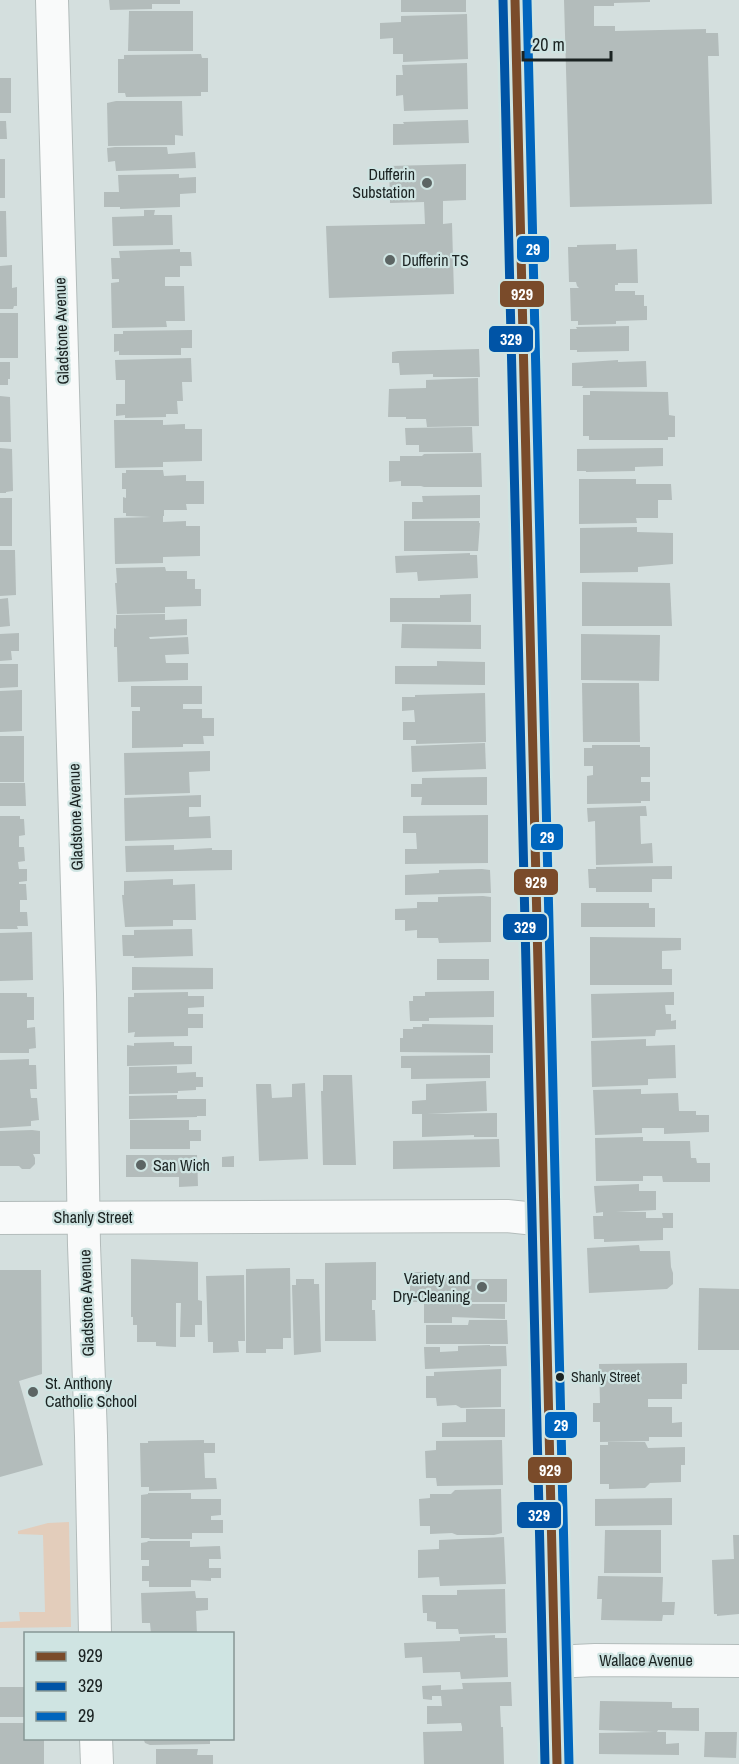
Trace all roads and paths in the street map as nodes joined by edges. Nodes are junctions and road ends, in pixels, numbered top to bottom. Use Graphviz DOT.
graph roads {
  1 [pos="52,0"];
  2 [pos="515,0"];
  3 [pos="84,1217"];
  4 [pos="0,1218"];
  5 [pos="545,1220"];
  6 [pos="95,1632"];
  7 [pos="739,1661"];
  8 [pos="554,1662"];
  9 [pos="96,1740"];
  10 [pos="97,1764"];
  11 [pos="556,1764"];
  1 -- 3 [label="street, Gladstone Avenue"];
  2 -- 5 [label="main road"];
  3 -- 4 [label="street, Shanly Street"];
  3 -- 5 [label="street, Shanly Street"];
  3 -- 6 [label="street, Gladstone Avenue"];
  5 -- 8 [label="main road"];
  7 -- 8 [label="street, Wallace Avenue"];
  8 -- 11 [label="main road"];
  9 -- 10 [label="street"];
}
